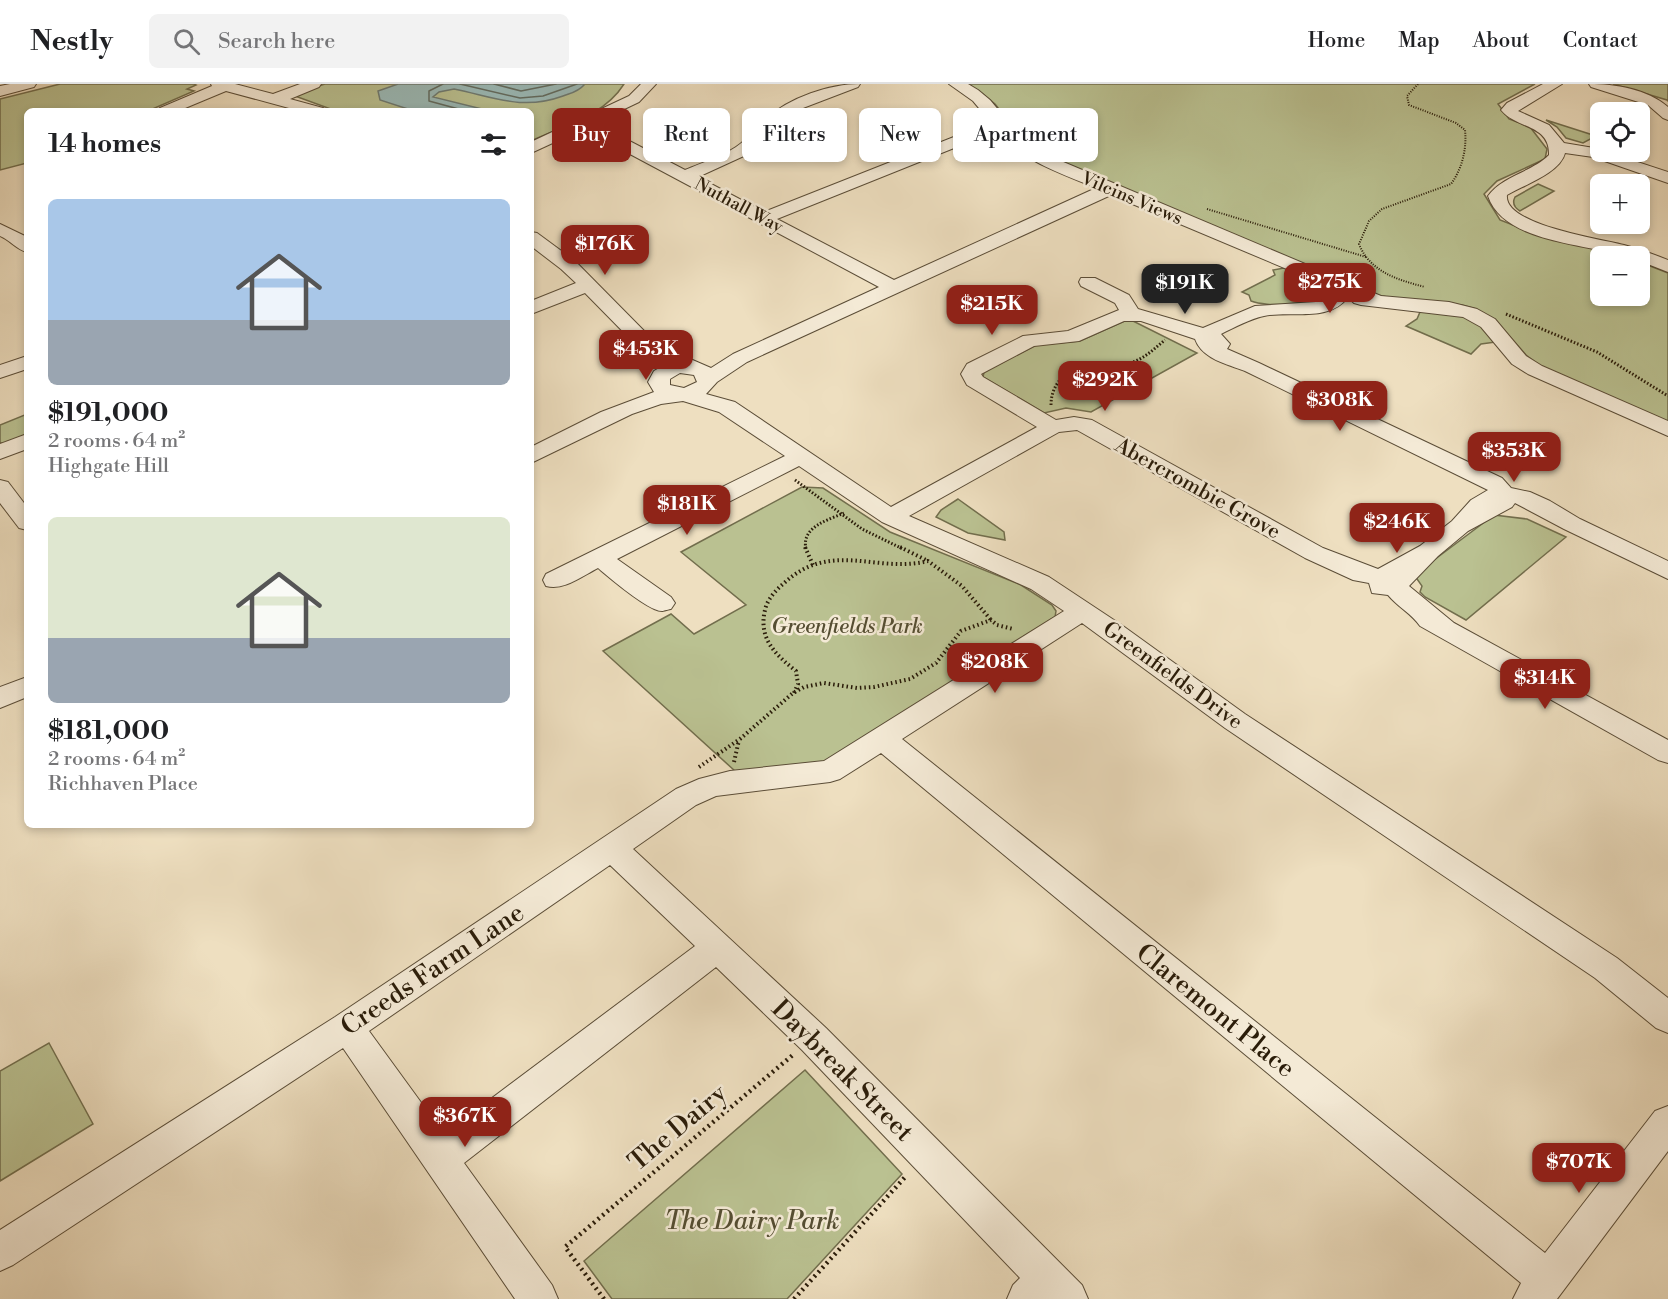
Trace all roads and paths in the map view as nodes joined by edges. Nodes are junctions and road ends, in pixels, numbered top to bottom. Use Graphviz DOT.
graph roads {
  1 [pos="29,84"];
  2 [pos="314,84"];
  3 [pos="634,84"];
  4 [pos="649,84"];
  5 [pos="853,84"];
  6 [pos="956,84"];
  7 [pos="1418,84"];
  8 [pos="1555,84"];
  9 [pos="1596,84"];
  10 [pos="221,85"];
  11 [pos="0,91"];
  12 [pos="275,99"];
  13 [pos="171,108"];
  14 [pos="307,108"];
  15 [pos="609,108"];
  16 [pos="616,108"];
  17 [pos="990,108"];
  18 [pos="1668,115"];
  19 [pos="552,139"];
  20 [pos="953,143"];
  21 [pos="534,147"];
  22 [pos="631,148"];
  23 [pos="1558,149"];
  24 [pos="1050,162"];
  25 [pos="686,176"];
  26 [pos="1668,178"];
  27 [pos="1109,189"];
  28 [pos="1206,208"];
  29 [pos="765,218"];
  30 [pos="0,229"];
  31 [pos="534,239"];
  32 [pos="24,244"];
  33 [pos="1366,257"];
  34 [pos="1668,266"];
  35 [pos="1088,282"];
  36 [pos="588,285"];
  37 [pos="893,288"];
  38 [pos="1429,289"];
  39 [pos="1338,292"];
  40 [pos="534,307"];
  41 [pos="1500,311"];
  42 [pos="1131,314"];
  43 [pos="1154,318"];
  44 [pos="1178,333"];
  45 [pos="1210,338"];
  46 [pos="651,349"];
  47 [pos="24,363"];
  48 [pos="0,372"];
  49 [pos="700,374"];
  50 [pos="668,387"];
  51 [pos="1668,396"];
  52 [pos="727,407"];
  53 [pos="1054,419"];
  54 [pos="1668,429"];
  55 [pos="24,442"];
  56 [pos="0,452"];
  57 [pos="534,455"];
  58 [pos="800,457"];
  59 [pos="0,487"];
  60 [pos="1499,497"];
  61 [pos="24,514"];
  62 [pos="890,517"];
  63 [pos="600,557"];
  64 [pos="1668,571"];
  65 [pos="555,580"];
  66 [pos="1386,584"];
  67 [pos="662,603"];
  68 [pos="1083,611"];
  69 [pos="991,620"];
  70 [pos="24,687"];
  71 [pos="793,693"];
  72 [pos="0,698"];
  73 [pos="883,740"];
  74 [pos="1668,753"];
  75 [pos="612,848"];
  76 [pos="718,947"];
  77 [pos="1606,968"];
  78 [pos="1668,995"];
  79 [pos="1668,1017"];
  80 [pos="347,1027"];
  81 [pos="814,1039"];
  82 [pos="1668,1123"];
  83 [pos="928,1156"];
  84 [pos="440,1159"];
  85 [pos="0,1252"];
  86 [pos="1541,1290"];
  87 [pos="1047,1292"];
  88 [pos="538,1299"];
  89 [pos="604,1299"];
  90 [pos="794,1299"];
  1 -- 11 [label="street"];
  2 -- 12 [label="street"];
  3 -- 15 [label="street"];
  4 -- 16 [label="street"];
  5 -- 25 [label="street"];
  6 -- 17 [label="street, Vilcins Views"];
  7 -- 33 [label="path"];
  8 -- 23 [label="street"];
  9 -- 18 [label="street"];
  10 -- 12 [label="street"];
  10 -- 13 [label="street"];
  12 -- 14 [label="street"];
  19 -- 21 [label="street"];
  20 -- 29 [label="street"];
  22 -- 25 [label="street, Nuthall Way"];
  23 -- 26 [label="street"];
  23 -- 34 [label="street"];
  24 -- 27 [label="street, Vilcins Views"];
  25 -- 29 [label="street, Nuthall Way"];
  27 -- 37 [label="street"];
  27 -- 39 [label="street, Vilcins Views"];
  28 -- 33 [label="path"];
  29 -- 37 [label="street, Nuthall Way"];
  30 -- 32 [label="street"];
  31 -- 36 [label="street, Greenfields Drive"];
  33 -- 38 [label="path"];
  35 -- 42 [label="street"];
  36 -- 40 [label="street"];
  36 -- 46 [label="street, Greenfields Drive"];
  37 -- 49 [label="street"];
  39 -- 45 [label="street"];
  39 -- 54 [label="street"];
  41 -- 51 [label="path"];
  42 -- 43 [label="street"];
  42 -- 53 [label="street"];
  43 -- 44 [label="street"];
  43 -- 45 [label="street"];
  44 -- 45 [label="street"];
  44 -- 53 [label="path"];
  45 -- 60 [label="street"];
  46 -- 49 [label="street, Greenfields Drive"];
  46 -- 50 [label="street, Greenfields Drive"];
  47 -- 48 [label="street"];
  49 -- 50 [label="street"];
  49 -- 52 [label="street, Greenfields Drive"];
  50 -- 52 [label="street, Greenfields Drive"];
  50 -- 57 [label="street"];
  52 -- 58 [label="street, Greenfields Drive"];
  53 -- 62 [label="street, Abercrombie Grove"];
  53 -- 66 [label="street, Abercrombie Grove"];
  55 -- 56 [label="street"];
  58 -- 62 [label="street, Greenfields Drive"];
  58 -- 63 [label="street"];
  59 -- 61 [label="street"];
  60 -- 64 [label="street"];
  60 -- 66 [label="street"];
  62 -- 68 [label="street, Greenfields Drive"];
  63 -- 65 [label="street"];
  63 -- 67 [label="street"];
  66 -- 74 [label="street, Abercrombie Grove"];
  68 -- 73 [label="street, Creeds Farm Lane"];
  68 -- 77 [label="street, Greenfields Drive"];
  69 -- 71 [label="path"];
  70 -- 72 [label="street"];
  73 -- 75 [label="street, Creeds Farm Lane"];
  73 -- 86 [label="street, Claremont Place"];
  75 -- 76 [label="street, Daybreak Street"];
  75 -- 80 [label="street, Creeds Farm Lane"];
  76 -- 81 [label="street, Daybreak Street"];
  76 -- 84 [label="street"];
  77 -- 78 [label="street, Greenfields Drive"];
  77 -- 79 [label="street, Greenfields Drive"];
  80 -- 84 [label="street"];
  80 -- 85 [label="street, Creeds Farm Lane"];
  81 -- 83 [label="street, Daybreak Street"];
  81 -- 89 [label="path, The Dairy"];
  82 -- 86 [label="street"];
  83 -- 87 [label="street, Daybreak Street"];
  83 -- 90 [label="path"];
  84 -- 88 [label="street"];
}
